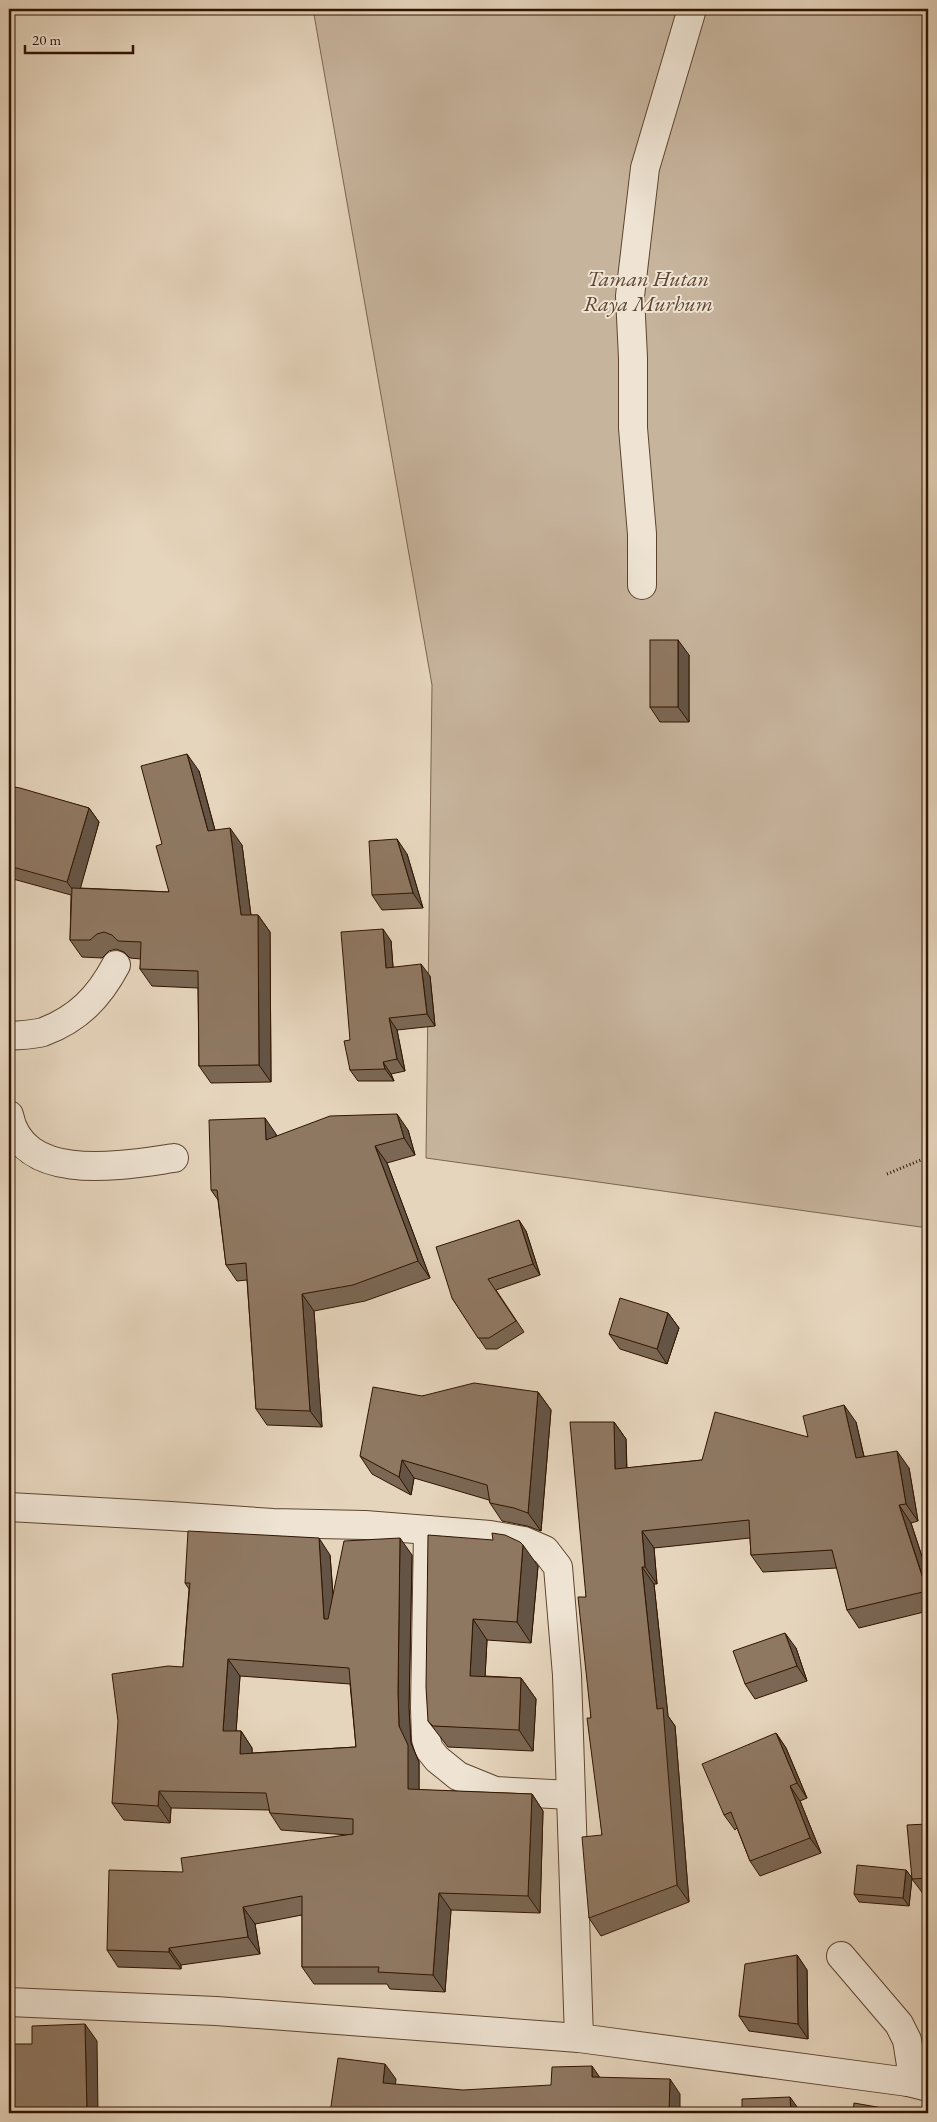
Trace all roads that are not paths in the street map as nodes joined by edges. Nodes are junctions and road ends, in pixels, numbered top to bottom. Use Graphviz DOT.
graph roads {
  1 [pos="692,9"];
  2 [pos="642,585"];
  3 [pos="116,965"];
  4 [pos="9,1036"];
  5 [pos="9,1115"];
  6 [pos="174,1158"];
  7 [pos="9,1507"];
  8 [pos="428,1530"];
  9 [pos="571,1795"];
  10 [pos="841,1956"];
  11 [pos="9,2002"];
  12 [pos="578,2038"];
  13 [pos="918,2085"];
  1 -- 2 [label="street"];
  3 -- 4 [label="street"];
  5 -- 6 [label="street"];
  7 -- 8 [label="street"];
  8 -- 9 [label="street"];
  8 -- 9 [label="street"];
  9 -- 12 [label="street"];
  10 -- 13 [label="street"];
  11 -- 12 [label="street"];
  12 -- 13 [label="street"];
}
